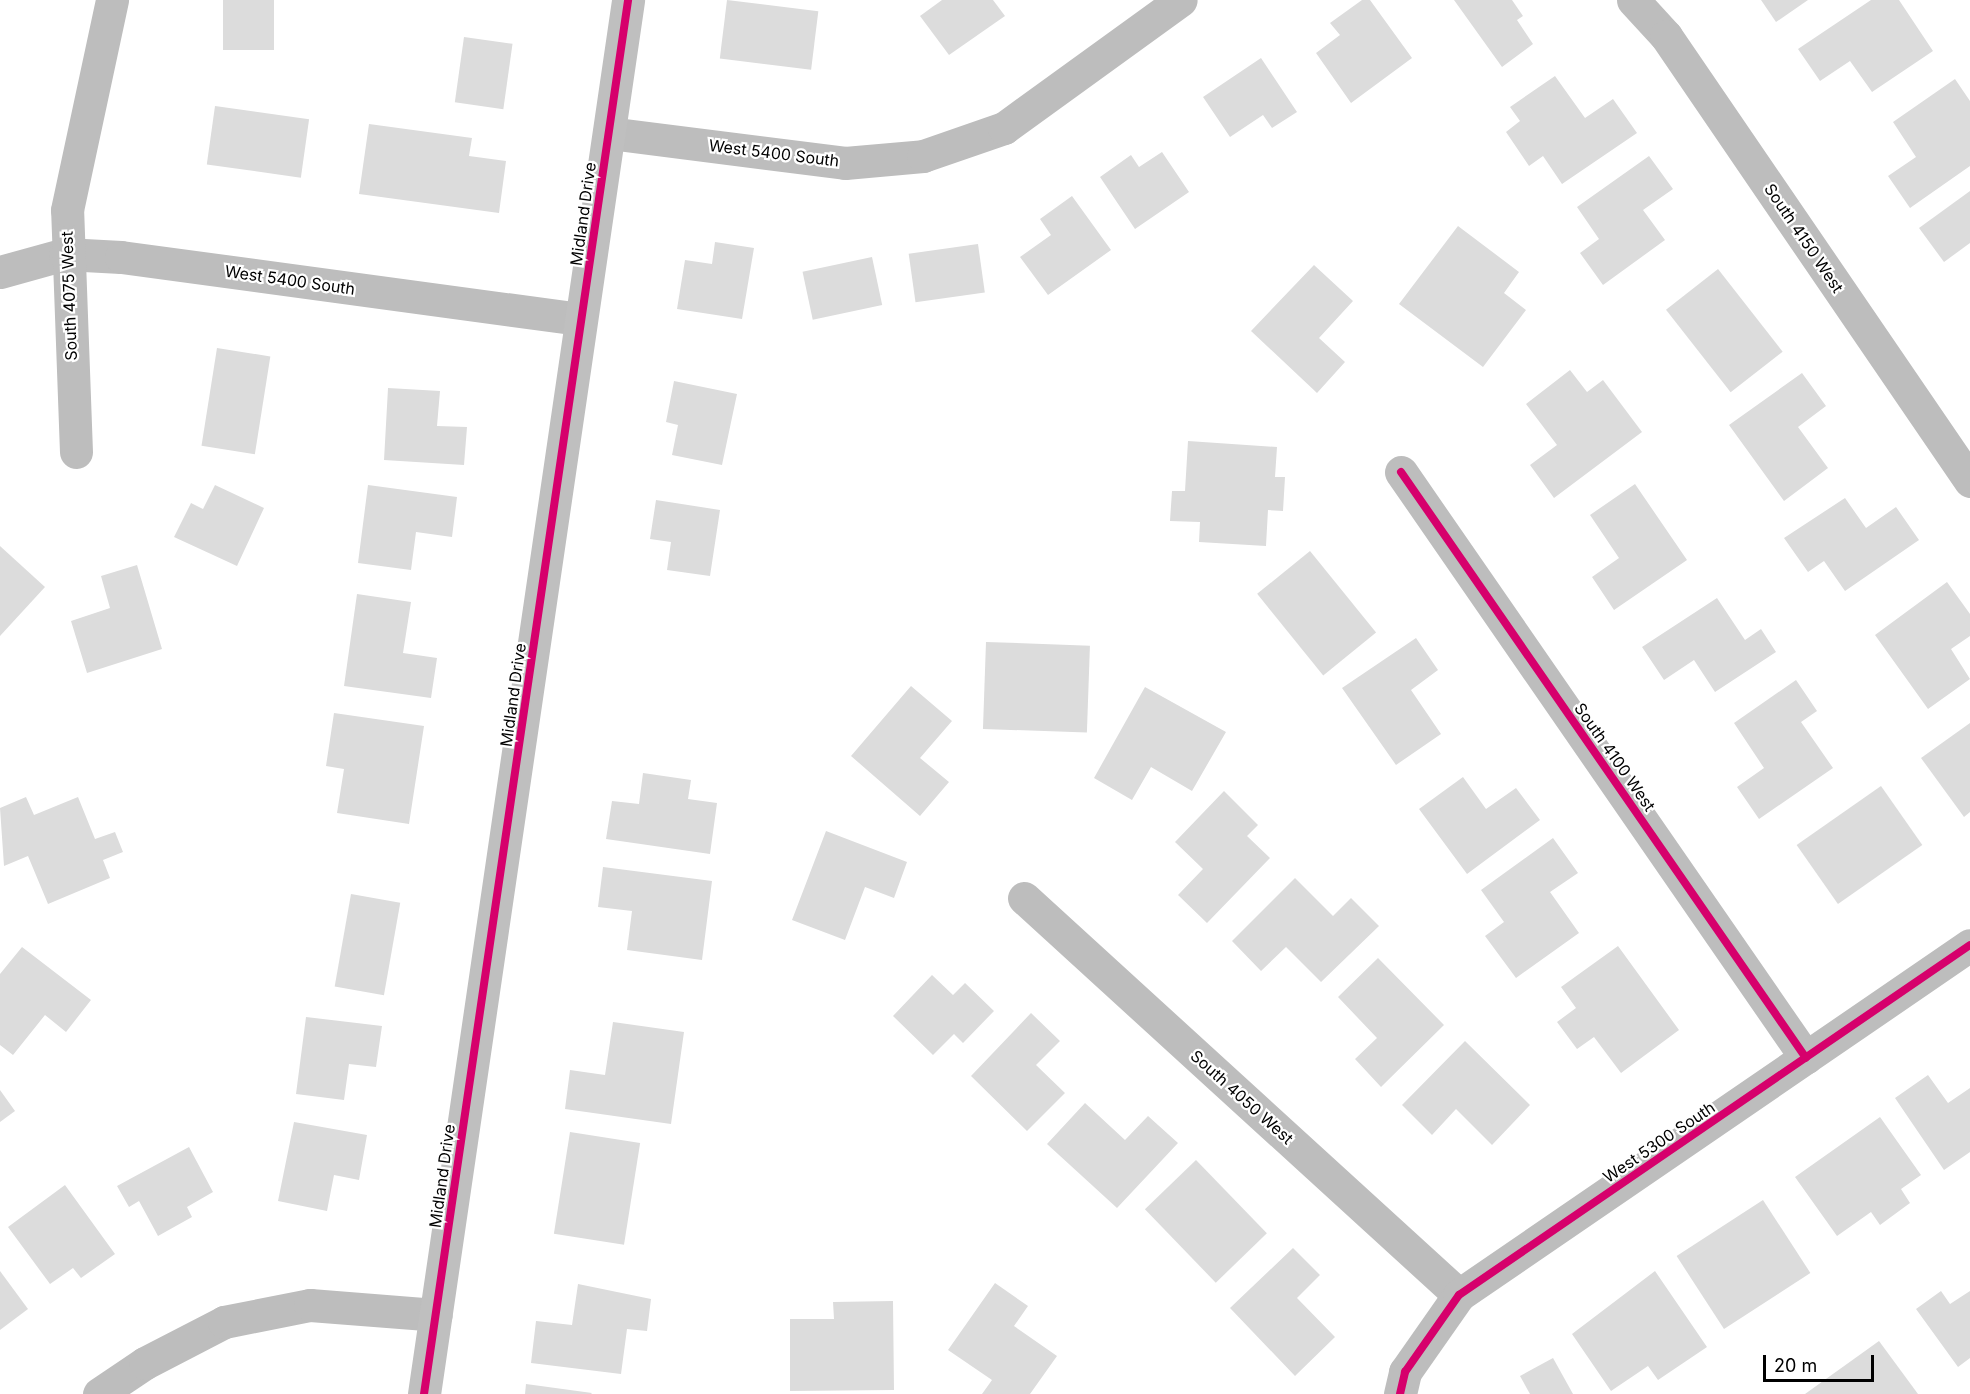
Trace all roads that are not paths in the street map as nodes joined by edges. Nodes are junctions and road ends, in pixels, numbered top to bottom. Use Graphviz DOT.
graph roads {
  1 [pos="112,0"];
  2 [pos="628,0"];
  3 [pos="1181,0"];
  4 [pos="1633,0"];
  5 [pos="609,133"];
  6 [pos="64,255"];
  7 [pos="0,272"];
  8 [pos="581,319"];
  9 [pos="76,452"];
  10 [pos="1401,472"];
  11 [pos="1970,481"];
  12 [pos="1024,898"];
  13 [pos="1970,945"];
  14 [pos="1806,1058"];
  15 [pos="1459,1295"];
  16 [pos="436,1315"];
  17 [pos="99,1394"];
  18 [pos="424,1394"];
  19 [pos="1400,1394"];
  1 -- 6 [label="street, South 4075 West"];
  2 -- 5 [label="street, Midland Drive"];
  3 -- 5 [label="street, West 5400 South"];
  4 -- 11 [label="street, South 4150 West"];
  5 -- 8 [label="street, Midland Drive"];
  6 -- 7 [label="street, West 5400 South"];
  6 -- 8 [label="street, West 5400 South"];
  6 -- 9 [label="street, South 4075 West"];
  8 -- 16 [label="street, Midland Drive"];
  10 -- 14 [label="street, South 4100 West"];
  12 -- 15 [label="street, South 4050 West"];
  13 -- 14 [label="street, West 5300 South"];
  14 -- 15 [label="street, West 5300 South"];
  15 -- 19 [label="street, West 5300 South"];
  16 -- 17 [label="street"];
  16 -- 18 [label="street, Midland Drive"];
}
